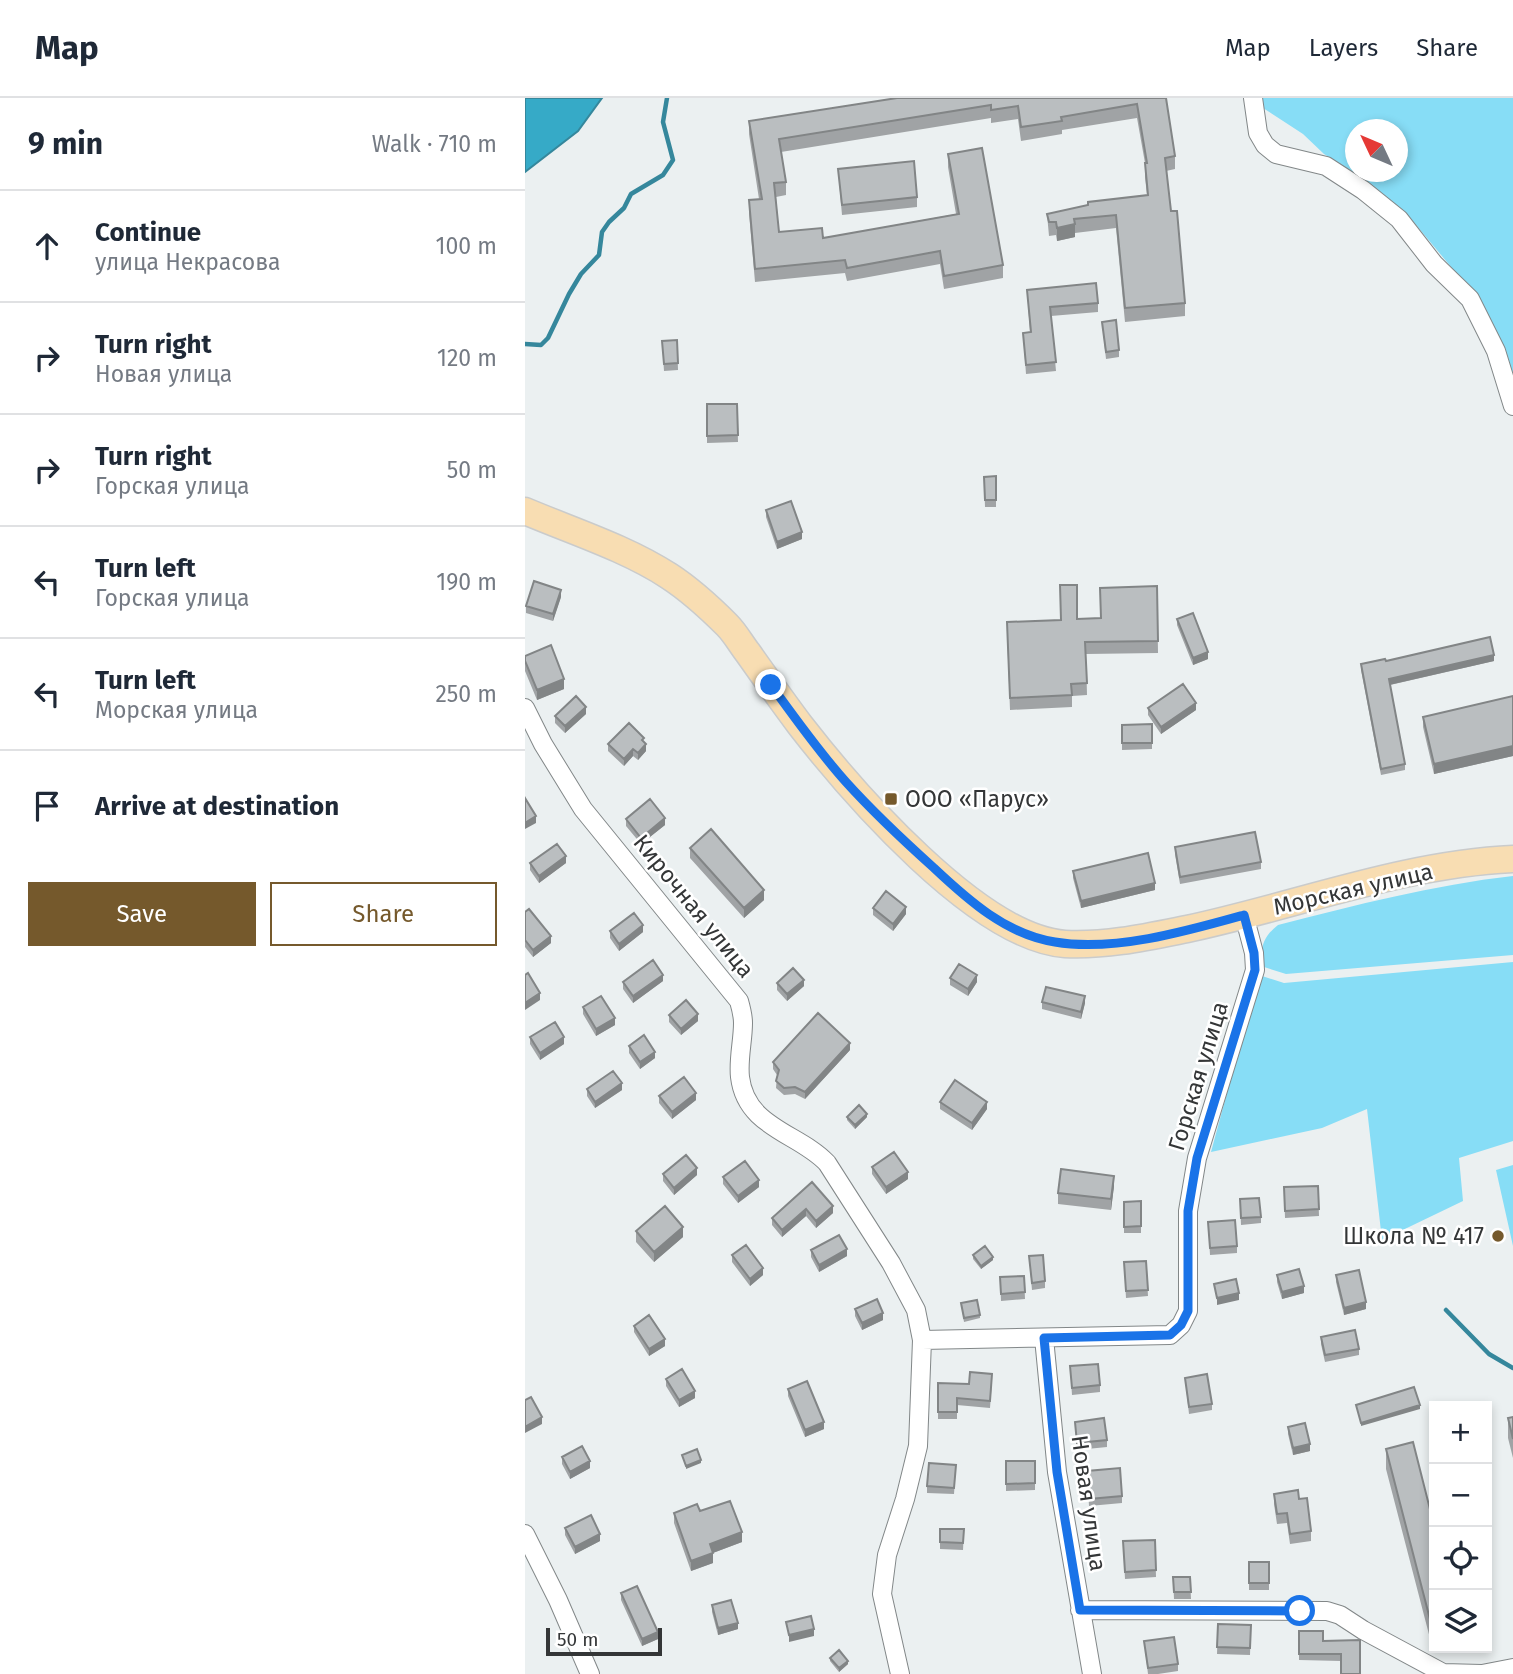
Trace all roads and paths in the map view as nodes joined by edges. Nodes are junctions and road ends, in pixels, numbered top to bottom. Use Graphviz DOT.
graph roads {
  1 [pos="1253,98"];
  2 [pos="1513,406"];
  3 [pos="525,511"];
  4 [pos="525,708"];
  5 [pos="1513,859"];
  6 [pos="1244,915"];
  7 [pos="1044,1338"];
  8 [pos="922,1340"];
  9 [pos="525,1534"];
  10 [pos="1080,1610"];
  11 [pos="1513,1668"];
  12 [pos="590,1674"];
  13 [pos="900,1674"];
  14 [pos="1092,1674"];
  15 [pos="1482,1674"];
  1 -- 2 [label="street"];
  3 -- 6 [label="main road, Морская улица"];
  4 -- 8 [label="street, Кирочная улица"];
  5 -- 6 [label="main road, Морская улица"];
  6 -- 7 [label="street, Горская улица"];
  7 -- 8 [label="street, Горская улица"];
  7 -- 10 [label="street, Новая улица"];
  8 -- 13 [label="street, Кирочная улица"];
  9 -- 12 [label="street"];
  10 -- 14 [label="street, Новая улица"];
  10 -- 15 [label="street"];
  11 -- 15 [label="street"];
}
